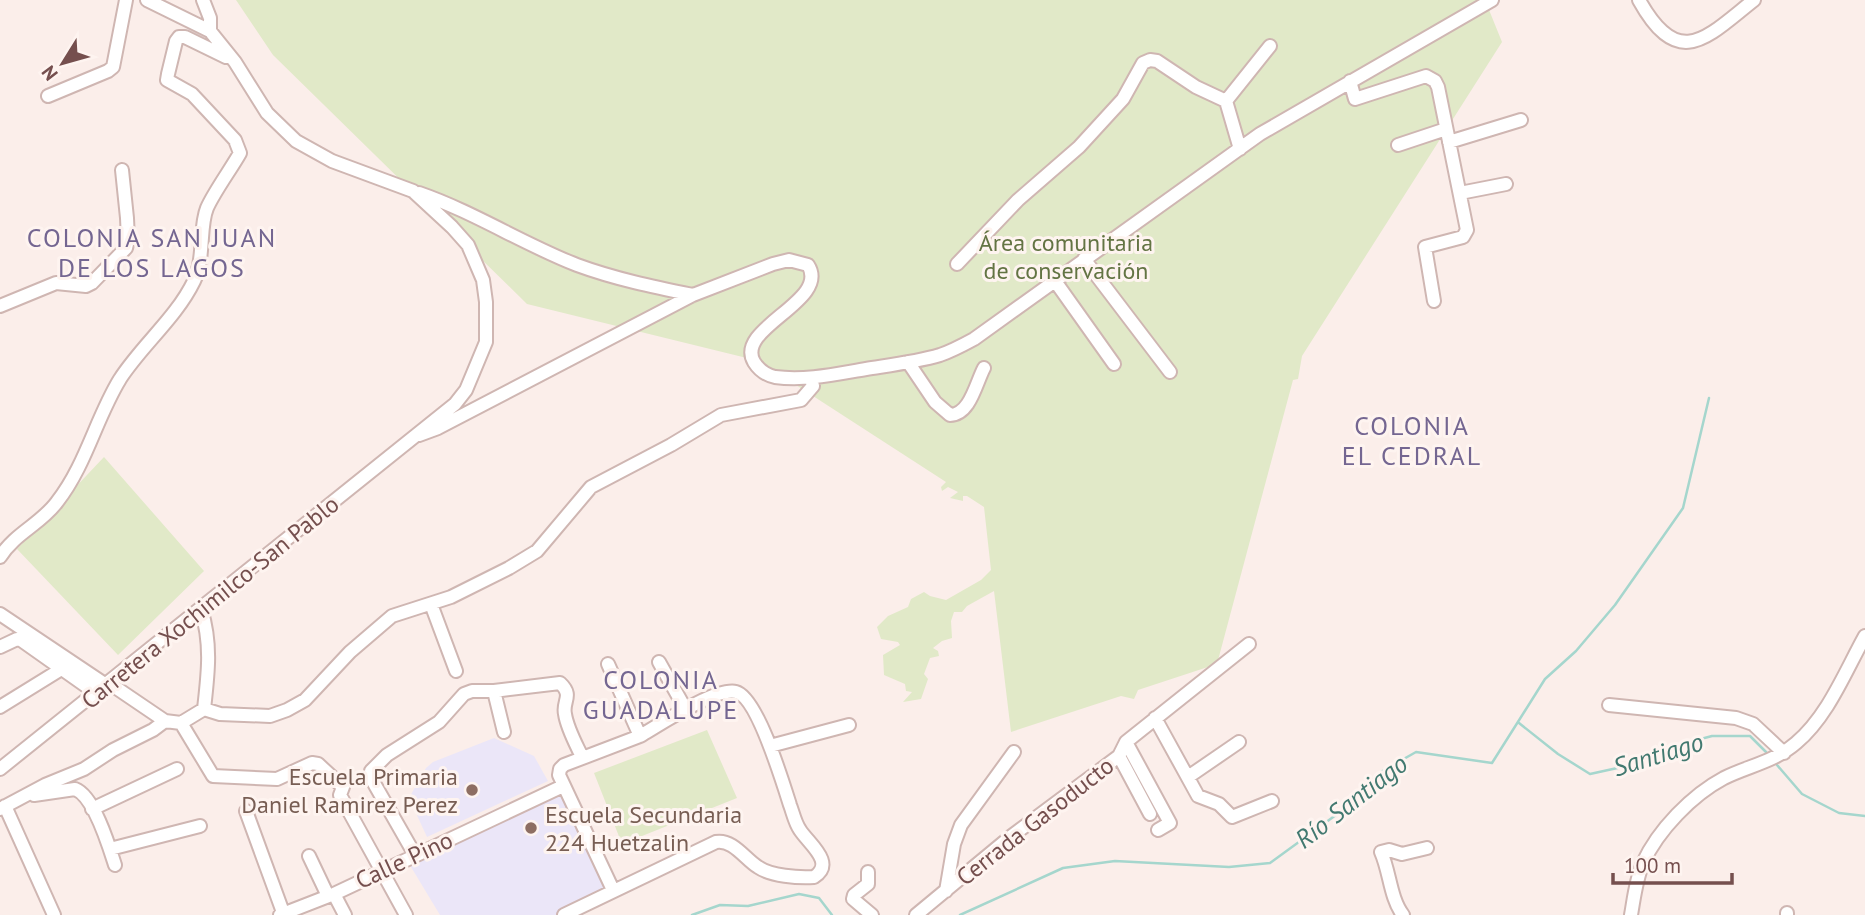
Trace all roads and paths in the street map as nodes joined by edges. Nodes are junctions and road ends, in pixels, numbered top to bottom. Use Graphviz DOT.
graph roads {
  1 [pos="126,0"];
  2 [pos="147,0"];
  3 [pos="203,0"];
  4 [pos="1639,0"];
  5 [pos="1754,0"];
  6 [pos="1485,1"];
  7 [pos="210,31"];
  8 [pos="1270,46"];
  9 [pos="234,62"];
  10 [pos="1350,81"];
  11 [pos="48,96"];
  12 [pos="1226,101"];
  13 [pos="1521,120"];
  14 [pos="1447,135"];
  15 [pos="1398,145"];
  16 [pos="1240,149"];
  17 [pos="122,170"];
  18 [pos="1506,184"];
  19 [pos="413,191"];
  20 [pos="1460,193"];
  21 [pos="1084,260"];
  22 [pos="957,264"];
  23 [pos="1055,281"];
  24 [pos="693,295"];
  25 [pos="1434,301"];
  26 [pos="0,306"];
  27 [pos="908,362"];
  28 [pos="1114,365"];
  29 [pos="984,368"];
  30 [pos="1170,372"];
  31 [pos="811,378"];
  32 [pos="419,435"];
  33 [pos="0,557"];
  34 [pos="431,604"];
  35 [pos="201,609"];
  36 [pos="0,614"];
  37 [pos="1865,636"];
  38 [pos="1249,644"];
  39 [pos="0,647"];
  40 [pos="659,662"];
  41 [pos="608,664"];
  42 [pos="63,668"];
  43 [pos="456,671"];
  44 [pos="104,687"];
  45 [pos="494,691"];
  46 [pos="1609,705"];
  47 [pos="0,707"];
  48 [pos="204,709"];
  49 [pos="685,710"];
  50 [pos="1155,718"];
  51 [pos="165,721"];
  52 [pos="181,723"];
  53 [pos="849,725"];
  54 [pos="504,732"];
  55 [pos="640,736"];
  56 [pos="1126,742"];
  57 [pos="1239,742"];
  58 [pos="770,746"];
  59 [pos="1014,752"];
  60 [pos="1784,753"];
  61 [pos="1118,756"];
  62 [pos="582,757"];
  63 [pos="0,769"];
  64 [pos="177,769"];
  65 [pos="1188,777"];
  66 [pos="563,786"];
  67 [pos="22,797"];
  68 [pos="1272,801"];
  69 [pos="2,807"];
  70 [pos="92,808"];
  71 [pos="246,811"];
  72 [pos="1150,814"];
  73 [pos="200,827"];
  74 [pos="1158,830"];
  75 [pos="1427,848"];
  76 [pos="110,849"];
  77 [pos="415,855"];
  78 [pos="309,856"];
  79 [pos="114,865"];
  80 [pos="383,870"];
  81 [pos="868,872"];
  82 [pos="613,890"];
  83 [pos="946,891"];
  84 [pos="331,895"];
  85 [pos="54,915"];
  86 [pos="282,915"];
  87 [pos="345,915"];
  88 [pos="406,915"];
  89 [pos="564,915"];
  90 [pos="872,915"];
  91 [pos="916,915"];
  92 [pos="1403,915"];
  93 [pos="1631,915"];
  1 -- 11 [label="street"];
  2 -- 7 [label="street"];
  3 -- 7 [label="street"];
  4 -- 5 [label="street"];
  6 -- 10 [label="street"];
  7 -- 9 [label="street"];
  8 -- 12 [label="street"];
  9 -- 19 [label="street"];
  9 -- 33 [label="street"];
  10 -- 14 [label="street"];
  10 -- 16 [label="street"];
  12 -- 16 [label="street"];
  12 -- 22 [label="street"];
  13 -- 14 [label="street"];
  14 -- 15 [label="street"];
  14 -- 20 [label="street"];
  16 -- 21 [label="street"];
  17 -- 26 [label="street"];
  18 -- 20 [label="street"];
  19 -- 24 [label="street"];
  19 -- 32 [label="street"];
  20 -- 25 [label="street"];
  21 -- 23 [label="street"];
  21 -- 30 [label="street"];
  23 -- 27 [label="street"];
  23 -- 28 [label="street"];
  24 -- 31 [label="street"];
  24 -- 32 [label="street"];
  27 -- 29 [label="street"];
  27 -- 31 [label="street"];
  31 -- 34 [label="street"];
  32 -- 35 [label="street, Carretera Xochimilco-San Pablo"];
  34 -- 43 [label="street"];
  34 -- 48 [label="street"];
  35 -- 44 [label="street, Carretera Xochimilco-San Pablo"];
  35 -- 48 [label="street"];
  36 -- 44 [label="street"];
  37 -- 60 [label="street"];
  38 -- 50 [label="street, Cerrada Gasoducto"];
  39 -- 42 [label="street"];
  40 -- 49 [label="street"];
  41 -- 55 [label="street"];
  42 -- 44 [label="street"];
  42 -- 47 [label="street"];
  44 -- 51 [label="street"];
  44 -- 63 [label="street, Carretera Xochimilco-San Pablo"];
  45 -- 54 [label="street"];
  45 -- 62 [label="street"];
  45 -- 77 [label="street"];
  46 -- 60 [label="street"];
  48 -- 52 [label="street"];
  49 -- 55 [label="street"];
  49 -- 58 [label="street"];
  50 -- 56 [label="street, Cerrada Gasoducto"];
  50 -- 65 [label="street"];
  51 -- 52 [label="street"];
  51 -- 67 [label="street"];
  52 -- 80 [label="street"];
  53 -- 58 [label="street"];
  55 -- 62 [label="street"];
  56 -- 61 [label="street, Cerrada Gasoducto"];
  56 -- 74 [label="street"];
  57 -- 65 [label="street"];
  58 -- 82 [label="street"];
  59 -- 83 [label="street"];
  60 -- 93 [label="street"];
  61 -- 72 [label="street"];
  61 -- 83 [label="street, Cerrada Gasoducto"];
  62 -- 66 [label="street"];
  64 -- 70 [label="street"];
  65 -- 68 [label="street"];
  66 -- 77 [label="street, Calle Pino"];
  66 -- 82 [label="street"];
  67 -- 69 [label="street"];
  67 -- 70 [label="street"];
  69 -- 85 [label="street"];
  70 -- 76 [label="street"];
  71 -- 86 [label="street"];
  73 -- 76 [label="street"];
  75 -- 92 [label="street"];
  76 -- 79 [label="street"];
  77 -- 80 [label="street, Calle Pino"];
  78 -- 84 [label="street"];
  80 -- 84 [label="street, Calle Pino"];
  80 -- 88 [label="street"];
  81 -- 90 [label="street"];
  82 -- 89 [label="street"];
  83 -- 91 [label="street, Cerrada Gasoducto"];
  84 -- 86 [label="street, Calle Pino"];
  84 -- 87 [label="street"];
}
